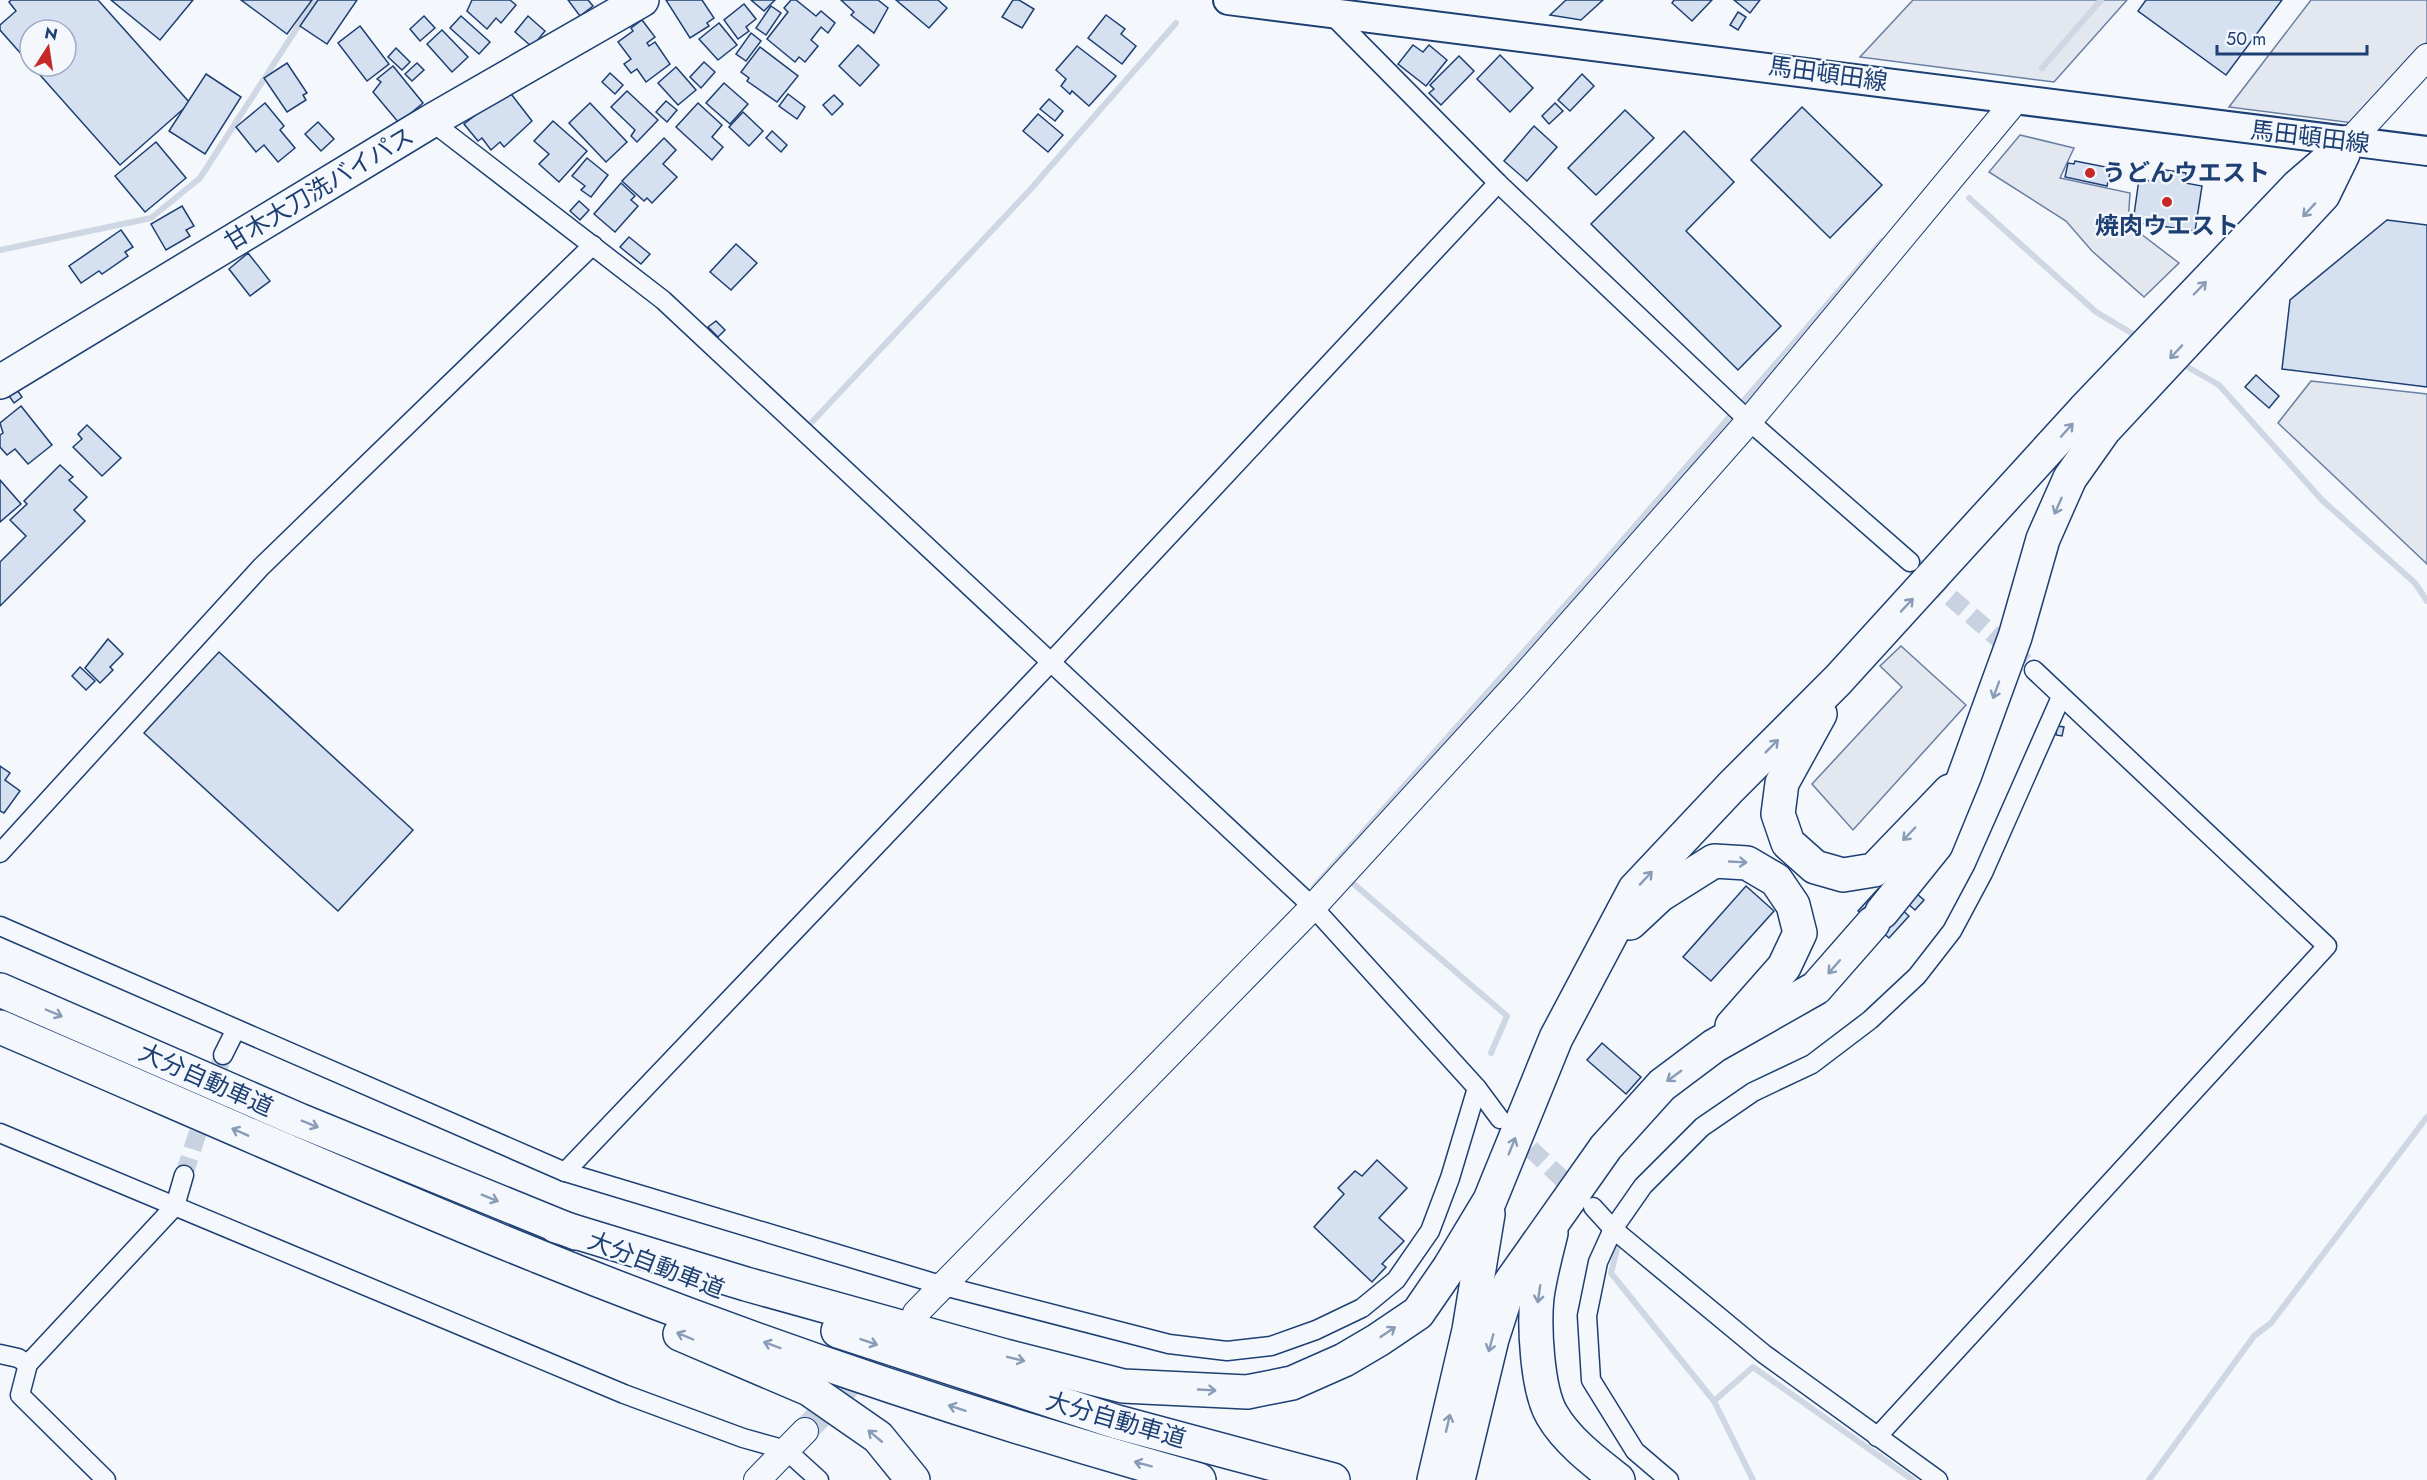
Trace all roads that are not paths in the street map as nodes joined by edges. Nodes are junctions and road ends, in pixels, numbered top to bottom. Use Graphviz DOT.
graph roads {
  1 [pos="642,0"];
  2 [pos="1228,0"];
  3 [pos="1310,7"];
  4 [pos="2427,57"];
  5 [pos="2015,101"];
  6 [pos="432,121"];
  7 [pos="2349,142"];
  8 [pos="2427,151"];
  9 [pos="1498,183"];
  10 [pos="593,245"];
  11 [pos="0,382"];
  12 [pos="1749,421"];
  13 [pos="1910,562"];
  14 [pos="1052,661"];
  15 [pos="2034,670"];
  16 [pos="1838,680"];
  17 [pos="2061,697"];
  18 [pos="1964,777"];
  19 [pos="0,854"];
  20 [pos="1313,907"];
  21 [pos="0,927"];
  22 [pos="1605,948"];
  23 [pos="0,990"];
  24 [pos="0,1027"];
  25 [pos="235,1030"];
  26 [pos="1714,1046"];
  27 [pos="223,1055"];
  28 [pos="1477,1088"];
  29 [pos="1500,1119"];
  30 [pos="0,1133"];
  31 [pos="285,1151"];
  32 [pos="565,1172"];
  33 [pos="184,1175"];
  34 [pos="1490,1200"];
  35 [pos="175,1206"];
  36 [pos="1593,1207"];
  37 [pos="1554,1217"];
  38 [pos="556,1226"];
  39 [pos="1612,1229"];
  40 [pos="944,1286"];
  41 [pos="916,1313"];
  42 [pos="0,1354"];
  43 [pos="28,1364"];
  44 [pos="806,1431"];
  45 [pos="1878,1437"];
  46 [pos="786,1450"];
  47 [pos="106,1480"];
  48 [pos="757,1480"];
  49 [pos="819,1480"];
  50 [pos="913,1480"];
  51 [pos="1199,1480"];
  52 [pos="1333,1480"];
  53 [pos="1434,1480"];
  54 [pos="1458,1480"];
  55 [pos="1617,1480"];
  56 [pos="1669,1480"];
  57 [pos="1938,1480"];
  1 -- 6 [label="highway, 甘木大刀洗バイパス"];
  2 -- 3 [label="main road, 馬田頓田線"];
  3 -- 5 [label="main road, 馬田頓田線"];
  3 -- 9 [label="street"];
  4 -- 7 [label="street"];
  5 -- 7 [label="main road, 馬田頓田線"];
  5 -- 12 [label="street"];
  6 -- 10 [label="street"];
  6 -- 11 [label="highway, 甘木大刀洗バイパス"];
  7 -- 8 [label="main road, 馬田頓田線"];
  16 -- 7 [label="highway, one-way"];
  7 -- 18 [label="highway, one-way"];
  9 -- 12 [label="street"];
  9 -- 14 [label="street"];
  10 -- 14 [label="street"];
  10 -- 19 [label="street"];
  12 -- 13 [label="street"];
  12 -- 20 [label="street"];
  14 -- 20 [label="street"];
  14 -- 32 [label="street"];
  15 -- 17 [label="street"];
  18 -- 16 [label="highway, one-way"];
  22 -- 16 [label="highway, one-way"];
  17 -- 39 [label="street"];
  17 -- 45 [label="street"];
  18 -- 26 [label="highway, one-way"];
  20 -- 28 [label="street"];
  20 -- 40 [label="street"];
  21 -- 25 [label="street"];
  22 -- 26 [label="highway, one-way"];
  34 -- 22 [label="highway, one-way"];
  23 -- 38 [label="highway, 大分自動車道, one-way"];
  31 -- 24 [label="highway, 大分自動車道, one-way"];
  25 -- 27 [label="street"];
  25 -- 32 [label="street"];
  26 -- 37 [label="highway, one-way"];
  28 -- 29 [label="street"];
  28 -- 40 [label="street"];
  30 -- 35 [label="street"];
  50 -- 31 [label="highway, one-way"];
  51 -- 31 [label="highway, 大分自動車道, one-way"];
  32 -- 40 [label="street"];
  33 -- 35 [label="street"];
  38 -- 34 [label="highway, one-way"];
  53 -- 34 [label="highway, one-way"];
  35 -- 43 [label="street"];
  35 -- 46 [label="street"];
  36 -- 39 [label="street"];
  37 -- 54 [label="highway, one-way"];
  37 -- 55 [label="highway, one-way"];
  38 -- 52 [label="highway, 大分自動車道, one-way"];
  39 -- 45 [label="street"];
  39 -- 56 [label="street"];
  40 -- 41 [label="street"];
  42 -- 43 [label="street"];
  43 -- 47 [label="street"];
  44 -- 46 [label="street"];
  45 -- 57 [label="street"];
  46 -- 48 [label="street"];
  46 -- 49 [label="street"];
}
